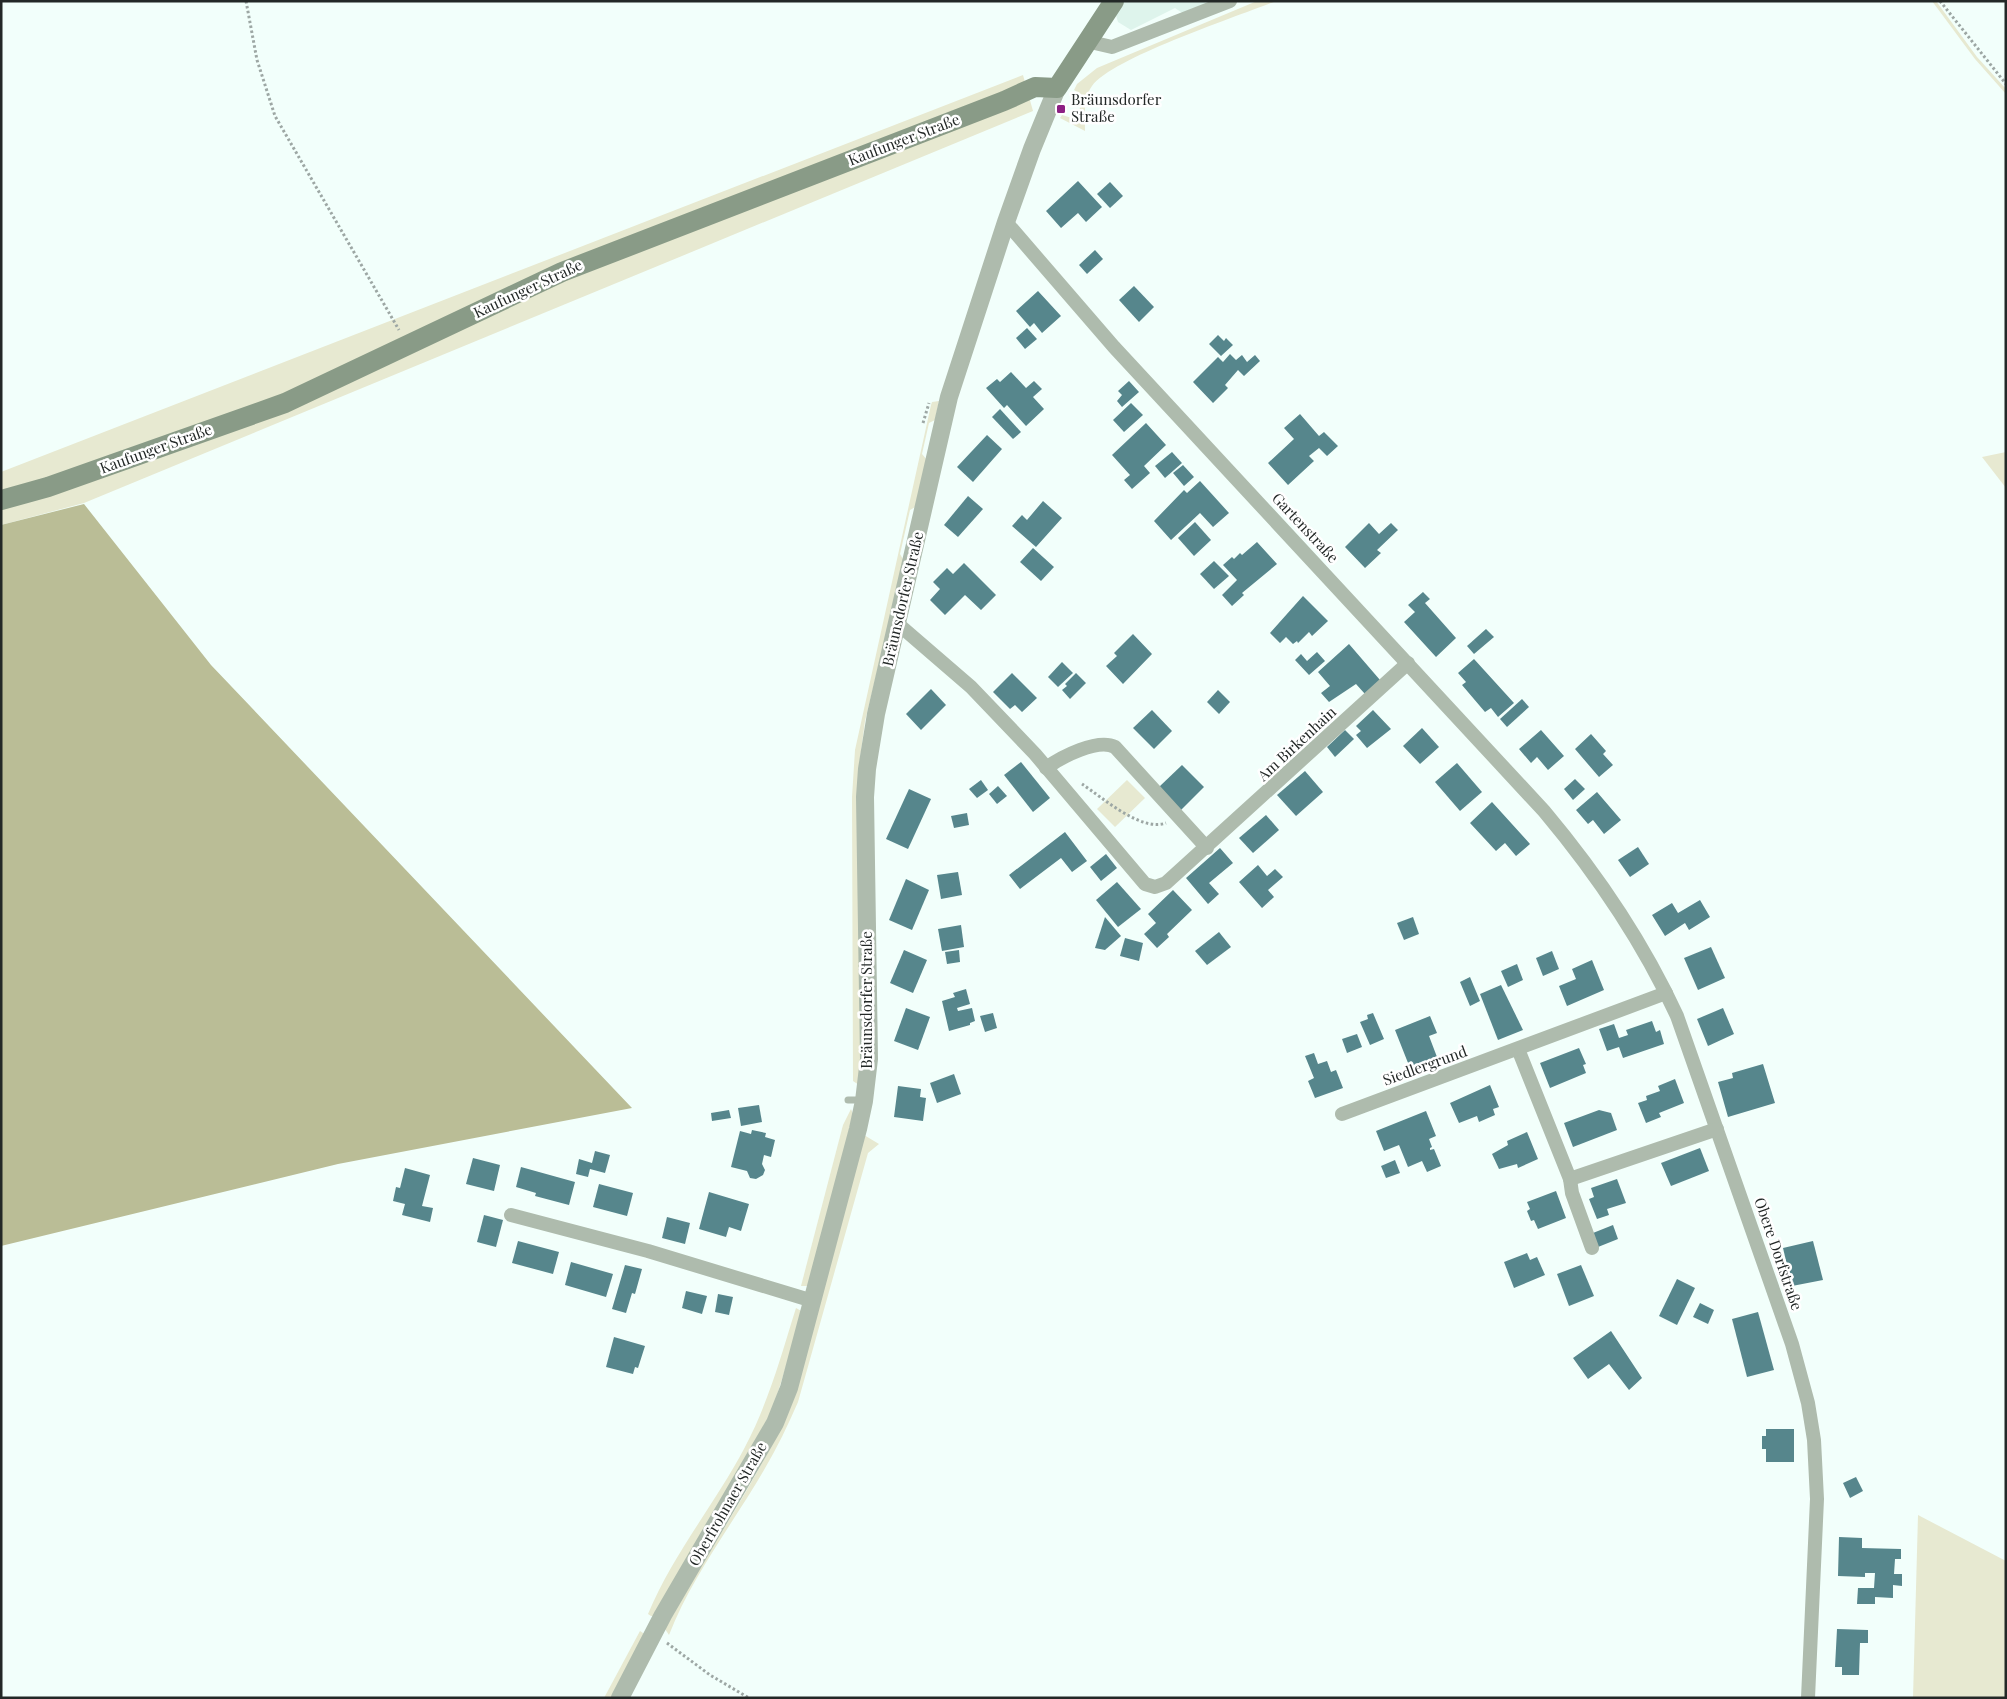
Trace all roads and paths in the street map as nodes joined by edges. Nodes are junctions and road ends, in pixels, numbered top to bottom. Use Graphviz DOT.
graph roads {
  1 [pos="246,1"];
  2 [pos="1114,1"];
  3 [pos="1230,1"];
  4 [pos="1940,1"];
  5 [pos="1086,41"];
  6 [pos="2006,84"];
  7 [pos="1057,88"];
  8 [pos="1006,222"];
  9 [pos="408,346"];
  10 [pos="949,396"];
  11 [pos="923,424"];
  12 [pos="1,500"];
  13 [pos="898,624"];
  14 [pos="1408,663"];
  15 [pos="1051,764"];
  16 [pos="1180,818"];
  17 [pos="1207,848"];
  18 [pos="1581,854"];
  19 [pos="1666,994"];
  20 [pos="1518,1049"];
  21 [pos="1342,1114"];
  22 [pos="1717,1129"];
  23 [pos="858,1130"];
  24 [pos="1570,1178"];
  25 [pos="511,1215"];
  26 [pos="1592,1248"];
  27 [pos="813,1301"];
  28 [pos="654,1633"];
  29 [pos="620,1698"];
  30 [pos="749,1698"];
  31 [pos="1808,1698"];
  1 -- 9 [label="path"];
  2 -- 5 [label="main road"];
  3 -- 5 [label="street"];
  4 -- 6 [label="path"];
  5 -- 7 [label="main road"];
  7 -- 8 [label="street, Bräunsdorfer Straße"];
  7 -- 9 [label="main road, Kaufunger Straße"];
  8 -- 10 [label="street, Bräunsdorfer Straße"];
  8 -- 14 [label="street, Gartenstraße"];
  9 -- 12 [label="main road, Kaufunger Straße"];
  10 -- 11 [label="path"];
  10 -- 13 [label="street, Bräunsdorfer Straße"];
  13 -- 15 [label="street, Am Birkenhain"];
  13 -- 23 [label="street, Bräunsdorfer Straße"];
  14 -- 17 [label="street, Am Birkenhain"];
  14 -- 18 [label="street, Gartenstraße"];
  15 -- 16 [label="path"];
  15 -- 16 [label="street"];
  15 -- 17 [label="street, Am Birkenhain"];
  16 -- 17 [label="street"];
  18 -- 19 [label="street, Obere Dorfstraße"];
  19 -- 20 [label="street, Siedlergrund"];
  19 -- 22 [label="street, Obere Dorfstraße"];
  20 -- 21 [label="street, Siedlergrund"];
  20 -- 24 [label="street"];
  22 -- 24 [label="street"];
  22 -- 31 [label="street, Obere Dorfstraße"];
  23 -- 27 [label="street, Oberfrohnaer Straße"];
  24 -- 26 [label="street"];
  25 -- 27 [label="street"];
  27 -- 28 [label="street, Oberfrohnaer Straße"];
  28 -- 29 [label="street, Oberfrohnaer Straße"];
  28 -- 30 [label="path"];
}
